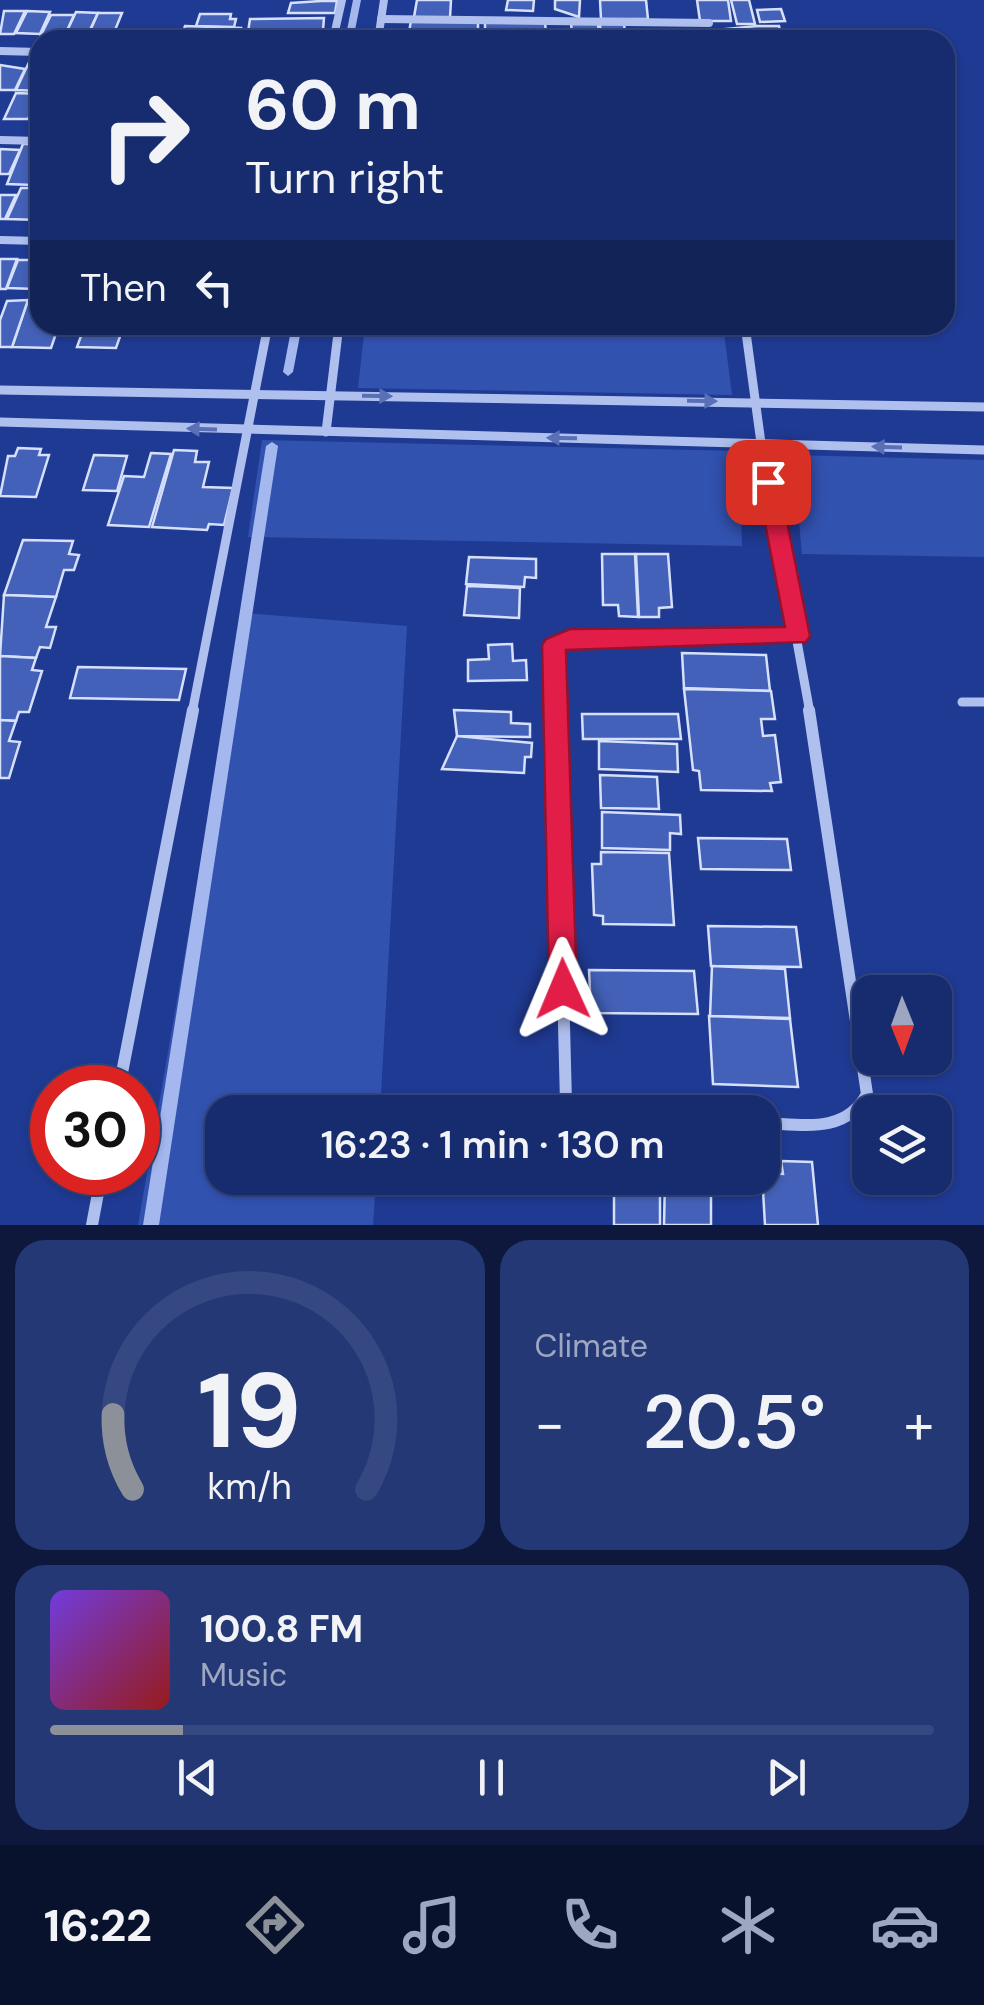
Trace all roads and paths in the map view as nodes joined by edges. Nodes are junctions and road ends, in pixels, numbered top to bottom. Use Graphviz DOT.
graph roads {
  1 [pos="342,0"];
  2 [pos="384,0"];
  3 [pos="380,19"];
  4 [pos="709,23"];
  5 [pos="335,30"];
  6 [pos="379,30"];
  7 [pos="0,51"];
  8 [pos="30,52"];
  9 [pos="0,140"];
  10 [pos="30,140"];
  11 [pos="0,240"];
  12 [pos="30,241"];
  13 [pos="266,335"];
  14 [pos="338,335"];
  15 [pos="747,335"];
  16 [pos="0,390"];
  17 [pos="330,395"];
  18 [pos="252,396"];
  19 [pos="758,402"];
  20 [pos="984,407"];
  21 [pos="0,422"];
  22 [pos="246,430"];
  23 [pos="326,432"];
  24 [pos="760,443"];
  25 [pos="984,450"];
  26 [pos="798,636"];
  27 [pos="962,702"];
  28 [pos="984,702"];
  29 [pos="123,1065"];
  30 [pos="566,1095"];
  31 [pos="780,1123"];
  32 [pos="98,1195"];
  33 [pos="92,1225"];
  1 -- 5 [label="street"];
  2 -- 3 [label="street"];
  3 -- 4 [label="street"];
  3 -- 6 [label="street"];
  7 -- 8 [label="street"];
  9 -- 10 [label="street"];
  11 -- 12 [label="street"];
  13 -- 18 [label="street"];
  14 -- 17 [label="street"];
  15 -- 19 [label="street"];
  16 -- 18 [label="street"];
  17 -- 18 [label="street"];
  17 -- 19 [label="street, one-way"];
  17 -- 23 [label="street"];
  18 -- 22 [label="street"];
  19 -- 20 [label="street"];
  19 -- 24 [label="street"];
  22 -- 21 [label="street, one-way"];
  22 -- 23 [label="street"];
  22 -- 29 [label="street"];
  24 -- 23 [label="street, one-way"];
  25 -- 24 [label="street, one-way"];
  24 -- 26 [label="street"];
  26 -- 30 [label="street"];
  26 -- 31 [label="street"];
  27 -- 28 [label="street"];
  32 -- 33 [label="street"];
}
